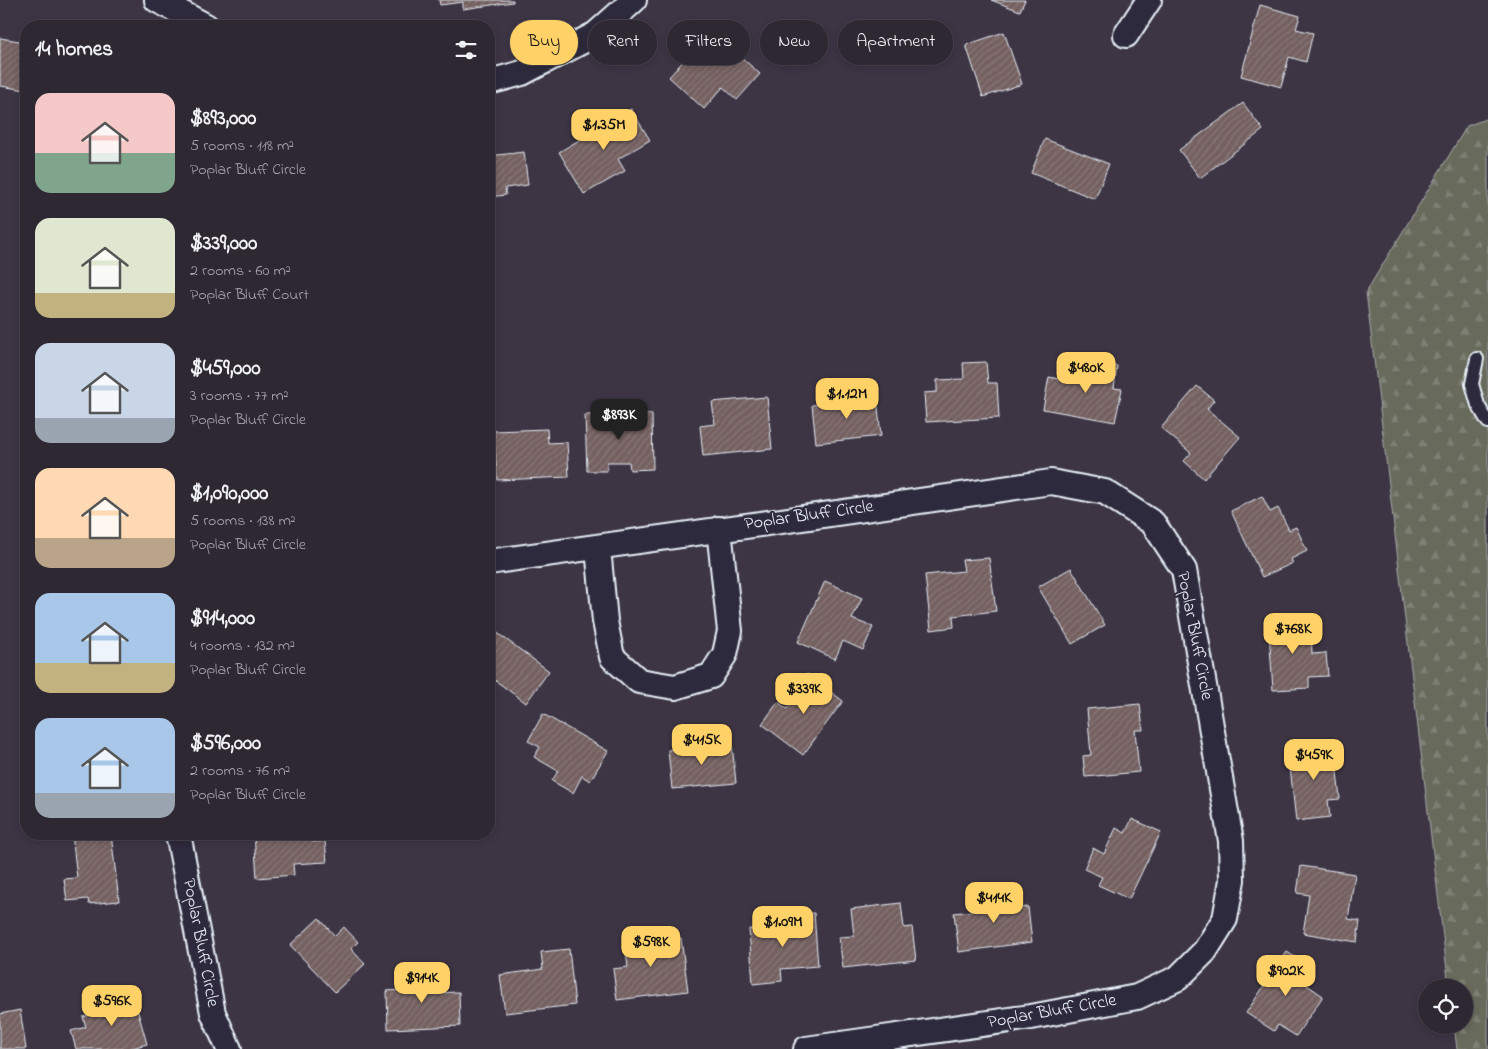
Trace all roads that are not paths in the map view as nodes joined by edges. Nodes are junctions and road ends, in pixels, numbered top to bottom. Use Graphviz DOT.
graph roads {
  1 [pos="159,0"];
  2 [pos="634,0"];
  3 [pos="1149,0"];
  4 [pos="195,20"];
  5 [pos="1126,35"];
  6 [pos="495,80"];
  7 [pos="1477,359"];
  8 [pos="1488,422"];
  9 [pos="719,529"];
  10 [pos="598,548"];
  11 [pos="495,561"];
  12 [pos="179,840"];
  13 [pos="229,1049"];
  14 [pos="806,1049"];
  1 -- 4 [label="street"];
  2 -- 6 [label="street"];
  3 -- 5 [label="street"];
  7 -- 8 [label="lane"];
  9 -- 10 [label="street, Poplar Bluff Circle"];
  9 -- 10 [label="street"];
  9 -- 14 [label="street, Poplar Bluff Circle"];
  10 -- 11 [label="street, Poplar Bluff Circle"];
  12 -- 13 [label="street, Poplar Bluff Circle"];
}
